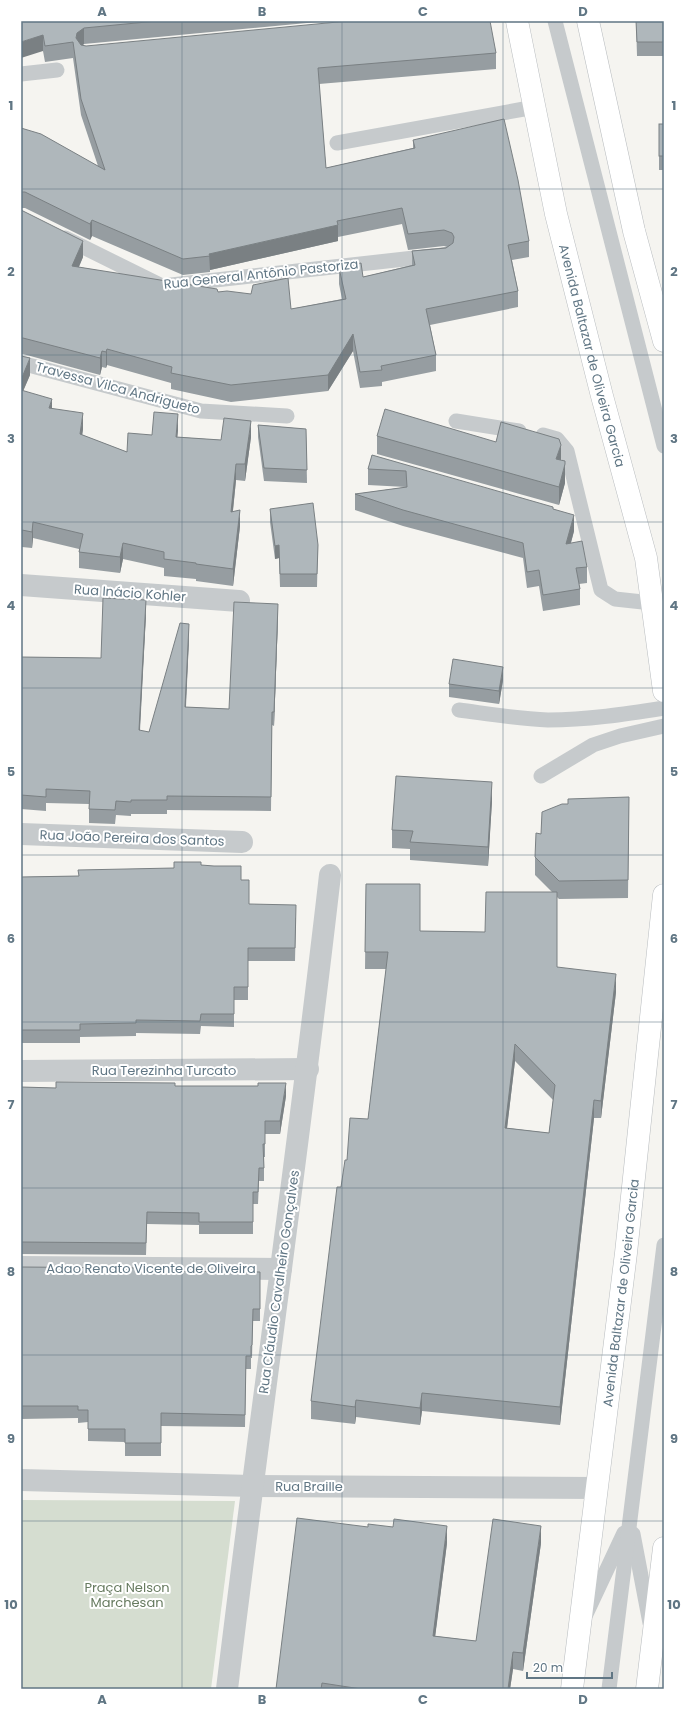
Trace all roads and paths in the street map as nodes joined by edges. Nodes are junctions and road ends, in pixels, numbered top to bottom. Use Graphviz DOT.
graph roads {
  1 [pos="517,21"];
  2 [pos="555,21"];
  3 [pos="588,21"];
  4 [pos="57,70"];
  5 [pos="21,74"];
  6 [pos="534,107"];
  7 [pos="337,143"];
  8 [pos="49,230"];
  9 [pos="445,255"];
  10 [pos="664,341"];
  11 [pos="21,363"];
  12 [pos="287,416"];
  13 [pos="456,421"];
  14 [pos="664,446"];
  15 [pos="569,518"];
  16 [pos="584,522"];
  17 [pos="21,585"];
  18 [pos="239,601"];
  19 [pos="652,603"];
  20 [pos="664,691"];
  21 [pos="664,708"];
  22 [pos="459,710"];
  23 [pos="664,726"];
  24 [pos="541,776"];
  25 [pos="21,834"];
  26 [pos="242,842"];
  27 [pos="330,875"];
  28 [pos="664,895"];
  29 [pos="308,1069"];
  30 [pos="21,1071"];
  31 [pos="664,1245"];
  32 [pos="21,1267"];
  33 [pos="281,1269"];
  34 [pos="21,1480"];
  35 [pos="252,1486"];
  36 [pos="596,1488"];
  37 [pos="630,1519"];
  38 [pos="664,1548"];
  39 [pos="579,1630"];
  40 [pos="653,1639"];
  41 [pos="227,1689"];
  42 [pos="572,1689"];
  43 [pos="609,1689"];
  44 [pos="647,1689"];
  1 -- 6 [label="main road, Avenida Baltazar de Oliveira Garcia"];
  2 -- 14 [label="lane"];
  3 -- 10 [label="main road"];
  4 -- 5 [label="lane"];
  6 -- 7 [label="lane"];
  6 -- 19 [label="main road, Avenida Baltazar de Oliveira Garcia"];
  8 -- 9 [label="lane, Rua General Antônio Pastoriza"];
  11 -- 12 [label="lane, Travessa Vilca Andrigueto"];
  13 -- 16 [label="lane"];
  15 -- 16 [label="lane"];
  16 -- 19 [label="lane"];
  17 -- 18 [label="street, Rua Inácio Kohler"];
  19 -- 20 [label="main road, Avenida Baltazar de Oliveira Garcia"];
  21 -- 22 [label="lane"];
  23 -- 24 [label="lane"];
  25 -- 26 [label="street, Rua João Pereira dos Santos"];
  27 -- 29 [label="street, Rua Cláudio Cavalheiro Gonçalves"];
  28 -- 36 [label="main road, Avenida Baltazar de Oliveira Garcia"];
  29 -- 30 [label="street, Rua Terezinha Turcato"];
  29 -- 33 [label="street, Rua Cláudio Cavalheiro Gonçalves"];
  31 -- 37 [label="lane"];
  32 -- 33 [label="street, Adao Renato Vicente de Oliveira"];
  33 -- 35 [label="street, Rua Cláudio Cavalheiro Gonçalves"];
  34 -- 35 [label="street, Rua Braille"];
  35 -- 36 [label="street, Rua Braille"];
  35 -- 41 [label="street, Rua Cláudio Cavalheiro Gonçalves"];
  36 -- 39 [label="main road, Avenida Baltazar de Oliveira Garcia"];
  37 -- 39 [label="lane"];
  37 -- 40 [label="lane"];
  37 -- 43 [label="lane"];
  38 -- 40 [label="main road"];
  39 -- 42 [label="main road, Avenida Baltazar de Oliveira Garcia"];
  40 -- 44 [label="main road"];
}
